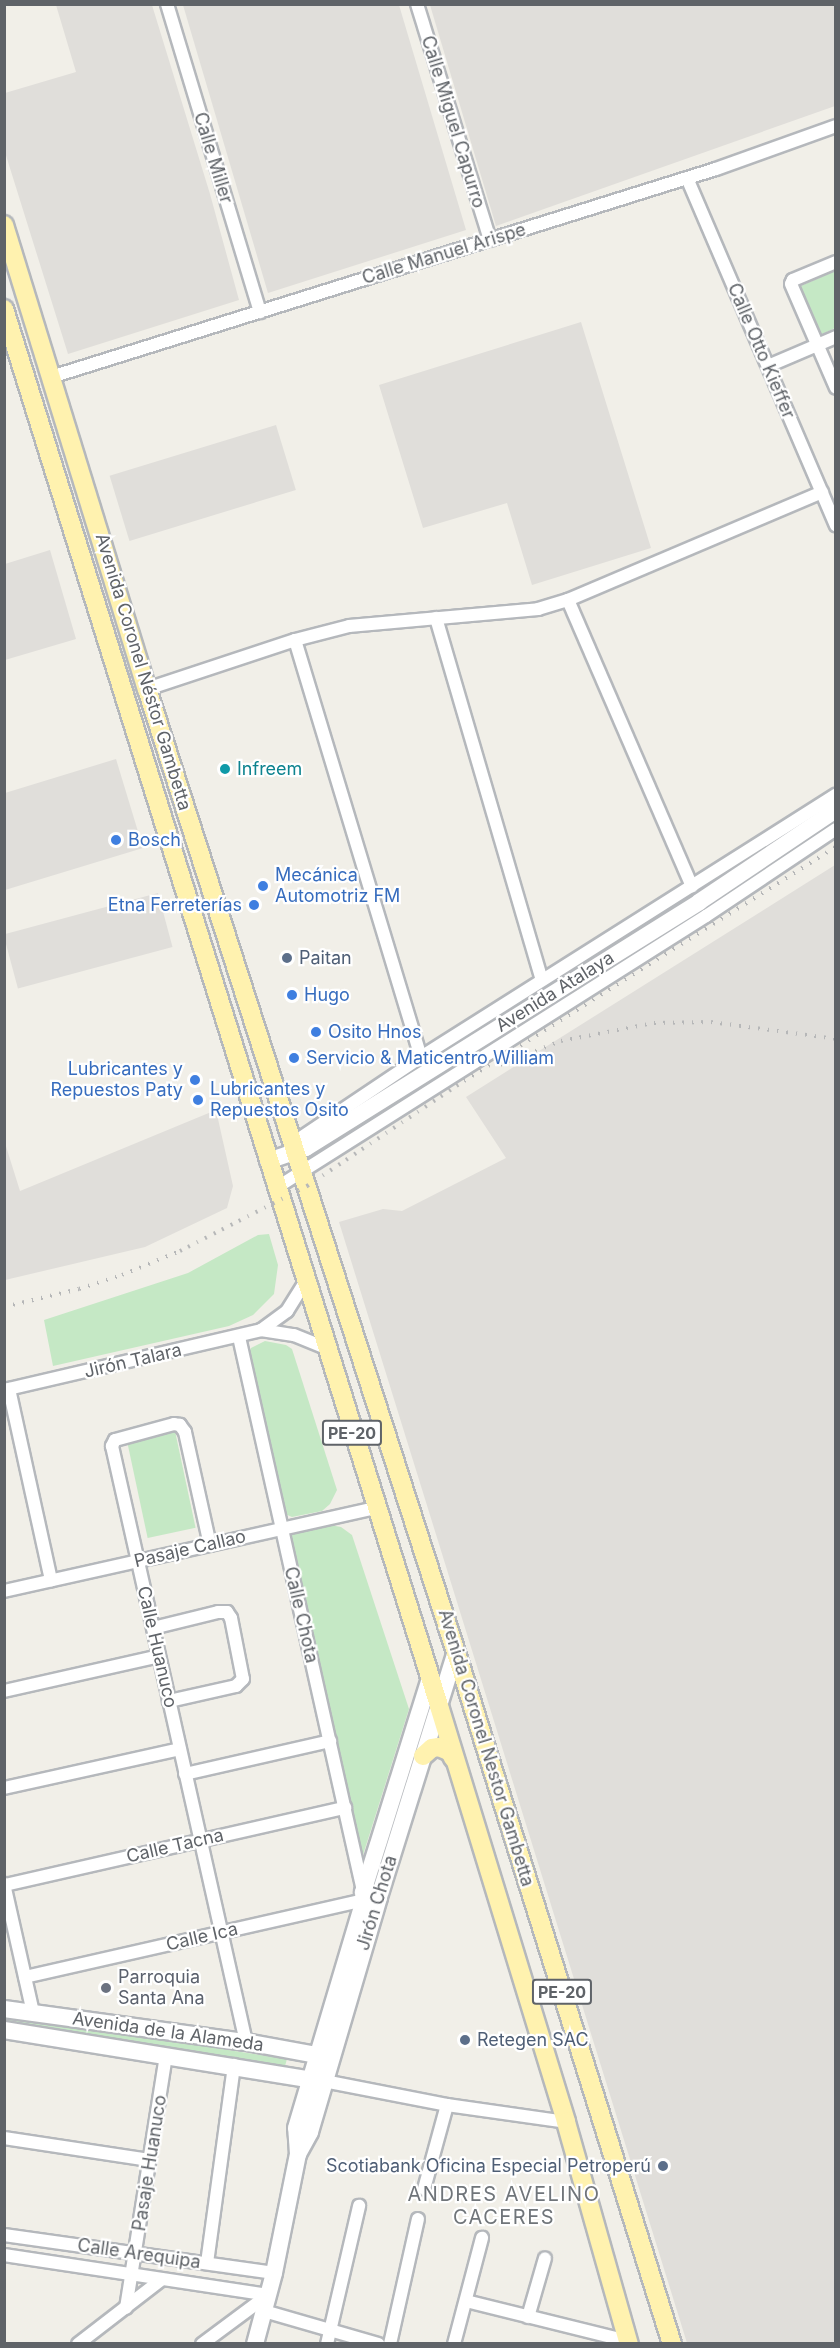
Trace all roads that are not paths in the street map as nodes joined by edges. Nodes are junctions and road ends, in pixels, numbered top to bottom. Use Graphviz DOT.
graph roads {
  1 [pos="167,4"];
  2 [pos="417,4"];
  3 [pos="836,126"];
  4 [pos="687,178"];
  5 [pos="4,225"];
  6 [pos="489,240"];
  7 [pos="836,262"];
  8 [pos="4,309"];
  9 [pos="260,312"];
  10 [pos="836,337"];
  11 [pos="817,345"];
  12 [pos="768,366"];
  13 [pos="51,377"];
  14 [pos="836,388"];
  15 [pos="822,492"];
  16 [pos="836,525"];
  17 [pos="568,600"];
  18 [pos="436,618"];
  19 [pos="295,640"];
  20 [pos="147,689"];
  21 [pos="836,795"];
  22 [pos="836,810"];
  23 [pos="836,828"];
  24 [pos="692,886"];
  25 [pos="542,980"];
  26 [pos="421,1057"];
  27 [pos="294,1148"];
  28 [pos="268,1161"];
  29 [pos="302,1171"];
  30 [pos="276,1188"];
  31 [pos="306,1282"];
  32 [pos="261,1330"];
  33 [pos="239,1337"];
  34 [pos="326,1348"];
  35 [pos="7,1390"];
  36 [pos="375,1508"];
  37 [pos="282,1529"];
  38 [pos="210,1545"];
  39 [pos="138,1561"];
  40 [pos="51,1580"];
  41 [pos="4,1591"];
  42 [pos="153,1628"];
  43 [pos="456,1652"];
  44 [pos="159,1656"];
  45 [pos="430,1678"];
  46 [pos="4,1691"];
  47 [pos="169,1701"];
  48 [pos="439,1706"];
  49 [pos="330,1741"];
  50 [pos="180,1749"];
  51 [pos="423,1756"];
  52 [pos="453,1758"];
  53 [pos="186,1774"];
  54 [pos="4,1788"];
  55 [pos="345,1808"];
  56 [pos="200,1840"];
  57 [pos="5,1884"];
  58 [pos="369,1896"];
  59 [pos="221,1933"];
  60 [pos="25,1977"];
  61 [pos="4,2009"];
  62 [pos="33,2013"];
  63 [pos="4,2030"];
  64 [pos="246,2042"];
  65 [pos="166,2055"];
  66 [pos="324,2056"];
  67 [pos="234,2065"];
  68 [pos="317,2080"];
  69 [pos="447,2105"];
  70 [pos="566,2122"];
  71 [pos="4,2138"];
  72 [pos="149,2160"];
  73 [pos="424,2189"];
  74 [pos="359,2206"];
  75 [pos="418,2220"];
  76 [pos="4,2235"];
  77 [pos="482,2238"];
  78 [pos="136,2253"];
  79 [pos="4,2255"];
  80 [pos="545,2258"];
  81 [pos="207,2263"];
  82 [pos="274,2273"];
  83 [pos="131,2274"];
  84 [pos="162,2279"];
  85 [pos="466,2301"];
  86 [pos="266,2303"];
  87 [pos="126,2308"];
  88 [pos="528,2317"];
  89 [pos="330,2330"];
  90 [pos="666,2339"];
  91 [pos="628,2342"];
  92 [pos="78,2343"];
  93 [pos="202,2343"];
  94 [pos="255,2343"];
  95 [pos="327,2343"];
  96 [pos="378,2343"];
  97 [pos="390,2343"];
  98 [pos="454,2343"];
  1 -- 9 [label="street, Calle Miller"];
  2 -- 6 [label="street, Calle Miguel Capurro"];
  3 -- 4 [label="street, Calle Manuel Arispe"];
  4 -- 6 [label="street, Calle Manuel Arispe"];
  4 -- 12 [label="street, Calle Otto Kieffer"];
  5 -- 13 [label="main road, Avenida Coronel Néstor Gambetta"];
  6 -- 9 [label="street, Calle Manuel Arispe"];
  7 -- 11 [label="street"];
  8 -- 28 [label="main road, Avenida Coronel Néstor Gambetta"];
  9 -- 13 [label="street, Calle Manuel Arispe"];
  10 -- 11 [label="street"];
  11 -- 12 [label="street"];
  11 -- 14 [label="street"];
  12 -- 15 [label="street, Calle Otto Kieffer"];
  13 -- 20 [label="main road, Avenida Coronel Néstor Gambetta"];
  15 -- 16 [label="street, Calle Otto Kieffer"];
  15 -- 17 [label="street"];
  17 -- 18 [label="street"];
  17 -- 24 [label="street"];
  18 -- 19 [label="street"];
  18 -- 25 [label="street"];
  19 -- 20 [label="street"];
  19 -- 26 [label="street"];
  20 -- 27 [label="main road, Avenida Coronel Néstor Gambetta"];
  21 -- 24 [label="street, Avenida Atalaya"];
  22 -- 27 [label="street, Avenida Atalaya"];
  23 -- 29 [label="street, Avenida Atalaya"];
  24 -- 25 [label="street, Avenida Atalaya"];
  25 -- 26 [label="street, Avenida Atalaya"];
  26 -- 27 [label="street, Avenida Atalaya"];
  27 -- 28 [label="street, Avenida Atalaya"];
  27 -- 29 [label="main road, Avenida Coronel Nestor Gambetta / PE-20"];
  28 -- 30 [label="main road, Avenida Coronel Nestor Gambetta / PE-20"];
  29 -- 30 [label="street, Avenida Atalaya"];
  29 -- 43 [label="main road, Avenida Coronel Nestor Gambetta / PE-20"];
  30 -- 31 [label="main road, Avenida Coronel Nestor Gambetta / PE-20"];
  31 -- 32 [label="street, Jirón Talara"];
  31 -- 34 [label="main road, Avenida Coronel Nestor Gambetta / PE-20"];
  32 -- 33 [label="street, Jirón Talara"];
  32 -- 34 [label="street, Jirón Talara"];
  33 -- 35 [label="street, Jirón Talara"];
  33 -- 37 [label="street, Calle Chota"];
  34 -- 36 [label="main road, Avenida Coronel Nestor Gambetta / PE-20"];
  35 -- 40 [label="street"];
  36 -- 37 [label="street, Pasaje Callao"];
  36 -- 45 [label="main road, Avenida Coronel Nestor Gambetta / PE-20"];
  37 -- 38 [label="street, Pasaje Callao"];
  37 -- 49 [label="street, Calle Chota"];
  38 -- 39 [label="street, Pasaje Callao"];
  38 -- 39 [label="street, Calle Huanuco"];
  39 -- 40 [label="street, Pasaje Callao"];
  39 -- 42 [label="street, Calle Huanuco"];
  40 -- 41 [label="street, Pasaje Callao"];
  42 -- 44 [label="street, Calle Huanuco"];
  42 -- 47 [label="street"];
  43 -- 48 [label="street, Jirón Chota"];
  43 -- 90 [label="main road, Avenida Coronel Nestor Gambetta / PE-20"];
  44 -- 46 [label="street"];
  44 -- 47 [label="street, Calle Huanuco"];
  45 -- 48 [label="main road, Avenida Coronel Nestor Gambetta / PE-20"];
  45 -- 58 [label="street, Jirón Chota"];
  47 -- 50 [label="street, Calle Huanuco"];
  48 -- 51 [label="street, Jirón Chota"];
  48 -- 52 [label="main road, Avenida Coronel Nestor Gambetta / PE-20"];
  49 -- 53 [label="street"];
  49 -- 55 [label="street, Calle Chota"];
  50 -- 53 [label="street, Calle Huanuco"];
  50 -- 54 [label="street"];
  51 -- 52 [label="main road"];
  51 -- 58 [label="street, Jirón Chota"];
  52 -- 70 [label="main road, Avenida Coronel Nestor Gambetta / PE-20"];
  53 -- 56 [label="street, Calle Huanuco"];
  55 -- 56 [label="street, Calle Tacna"];
  55 -- 58 [label="street, Calle Chota"];
  56 -- 57 [label="street, Calle Tacna"];
  56 -- 59 [label="street, Calle Huanuco"];
  57 -- 60 [label="street"];
  58 -- 59 [label="street, Calle Ica"];
  58 -- 66 [label="street, Jirón Chota"];
  59 -- 60 [label="street, Calle Ica"];
  59 -- 64 [label="street, Calle Huanuco"];
  60 -- 62 [label="street"];
  61 -- 62 [label="street, Avenida de la Alameda"];
  62 -- 64 [label="street, Avenida de la Alameda"];
  63 -- 65 [label="street, Avenida de la Alameda"];
  64 -- 66 [label="street, Avenida de la Alameda"];
  65 -- 67 [label="street, Avenida de la Alameda"];
  65 -- 72 [label="street, Pasaje Huanuco"];
  66 -- 68 [label="street, Jirón Chota"];
  67 -- 68 [label="street, Avenida de la Alameda"];
  67 -- 81 [label="street"];
  68 -- 69 [label="street"];
  68 -- 82 [label="street, Jirón Chota"];
  69 -- 70 [label="street"];
  69 -- 73 [label="street"];
  70 -- 91 [label="main road, Avenida Coronel Nestor Gambetta / PE-20"];
  71 -- 72 [label="street"];
  72 -- 78 [label="street, Pasaje Huanuco"];
  74 -- 89 [label="street"];
  75 -- 97 [label="street"];
  76 -- 78 [label="street, Calle Arequipa"];
  77 -- 85 [label="street"];
  78 -- 81 [label="street, Calle Arequipa"];
  78 -- 83 [label="street, Pasaje Huanuco"];
  79 -- 83 [label="street, Calle Arequipa"];
  80 -- 88 [label="street"];
  81 -- 82 [label="street, Calle Arequipa"];
  82 -- 86 [label="street, Jirón Chota"];
  83 -- 84 [label="street, Calle Arequipa"];
  83 -- 87 [label="street, Pasaje Huanuco"];
  84 -- 86 [label="street, Calle Arequipa"];
  84 -- 87 [label="street"];
  85 -- 88 [label="street"];
  85 -- 98 [label="street"];
  86 -- 89 [label="street, Calle Arequipa"];
  86 -- 93 [label="street"];
  86 -- 94 [label="street, Jirón Chota"];
  87 -- 92 [label="street"];
  88 -- 91 [label="street"];
  89 -- 95 [label="street"];
  89 -- 96 [label="street, Calle Arequipa"];
}
